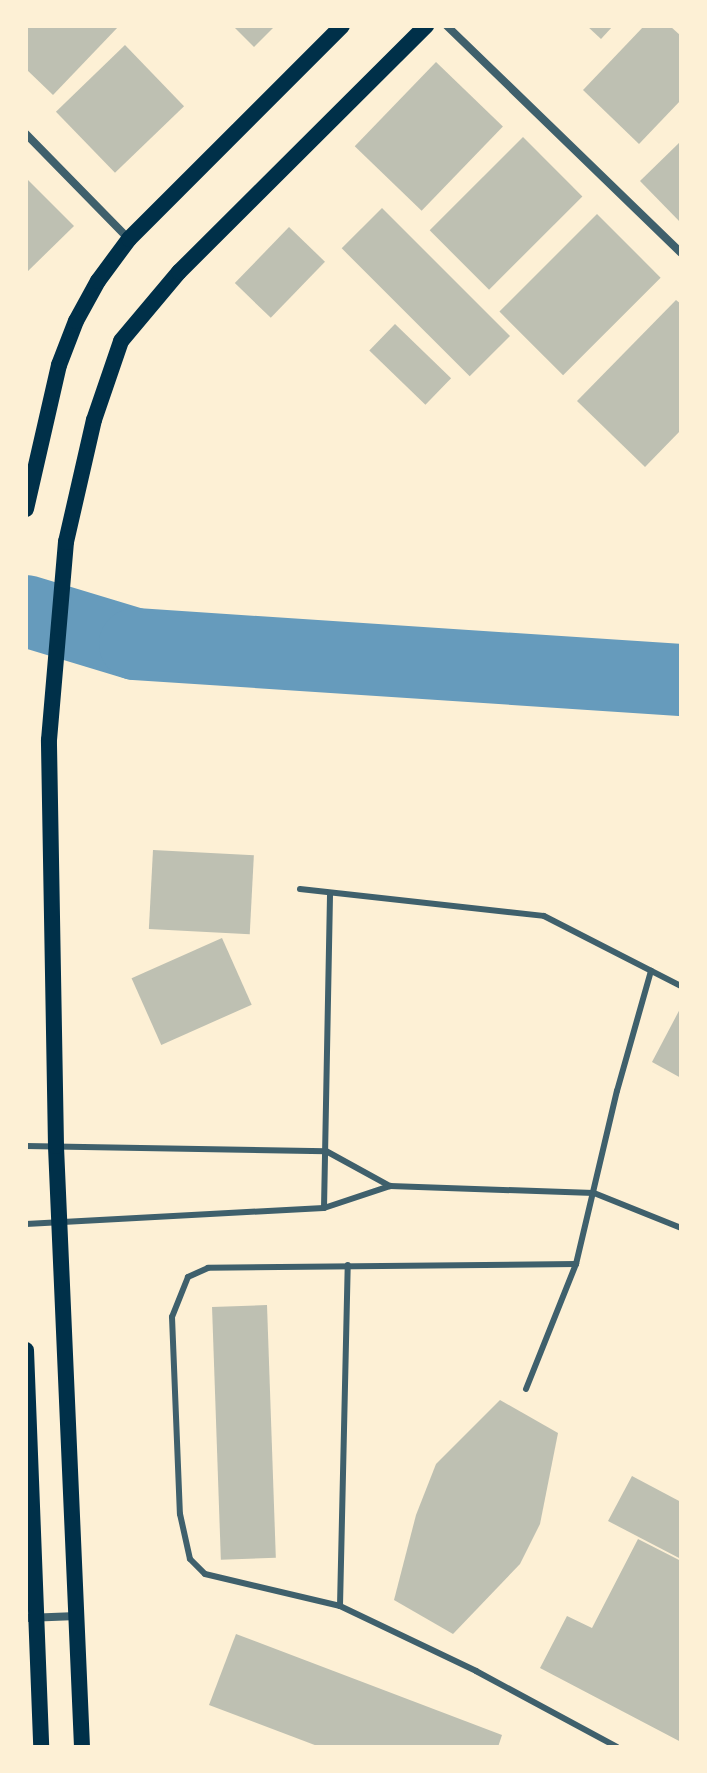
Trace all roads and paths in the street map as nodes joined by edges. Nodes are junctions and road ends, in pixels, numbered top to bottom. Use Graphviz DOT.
graph roads {
  1 [pos="342,26"];
  2 [pos="426,26"];
  3 [pos="447,26"];
  4 [pos="26,134"];
  5 [pos="129,239"];
  6 [pos="681,253"];
  7 [pos="26,509"];
  8 [pos="300,889"];
  9 [pos="330,893"];
  10 [pos="651,971"];
  11 [pos="681,986"];
  12 [pos="26,1146"];
  13 [pos="56,1146"];
  14 [pos="326,1151"];
  15 [pos="390,1186"];
  16 [pos="594,1193"];
  17 [pos="324,1208"];
  18 [pos="60,1223"];
  19 [pos="26,1224"];
  20 [pos="681,1228"];
  21 [pos="576,1264"];
  22 [pos="348,1265"];
  23 [pos="26,1350"];
  24 [pos="526,1389"];
  25 [pos="340,1606"];
  26 [pos="77,1616"];
  27 [pos="31,1618"];
  28 [pos="41,1747"];
  29 [pos="82,1747"];
  30 [pos="617,1747"];
  1 -- 5 [label="main road"];
  2 -- 13 [label="main road"];
  3 -- 6 [label="street"];
  4 -- 5 [label="street"];
  5 -- 7 [label="main road"];
  8 -- 9 [label="lane"];
  9 -- 10 [label="lane"];
  9 -- 14 [label="lane"];
  10 -- 11 [label="lane"];
  10 -- 16 [label="lane"];
  12 -- 13 [label="lane"];
  13 -- 14 [label="lane"];
  13 -- 18 [label="main road"];
  14 -- 15 [label="lane"];
  14 -- 17 [label="lane"];
  15 -- 16 [label="lane"];
  15 -- 17 [label="lane"];
  16 -- 20 [label="lane"];
  16 -- 21 [label="lane"];
  17 -- 18 [label="lane"];
  18 -- 19 [label="lane"];
  18 -- 26 [label="main road"];
  21 -- 22 [label="lane"];
  21 -- 24 [label="lane"];
  22 -- 25 [label="lane"];
  22 -- 25 [label="lane"];
  23 -- 27 [label="main road"];
  25 -- 30 [label="lane"];
  26 -- 27 [label="street"];
  26 -- 29 [label="main road"];
  27 -- 28 [label="main road"];
}
